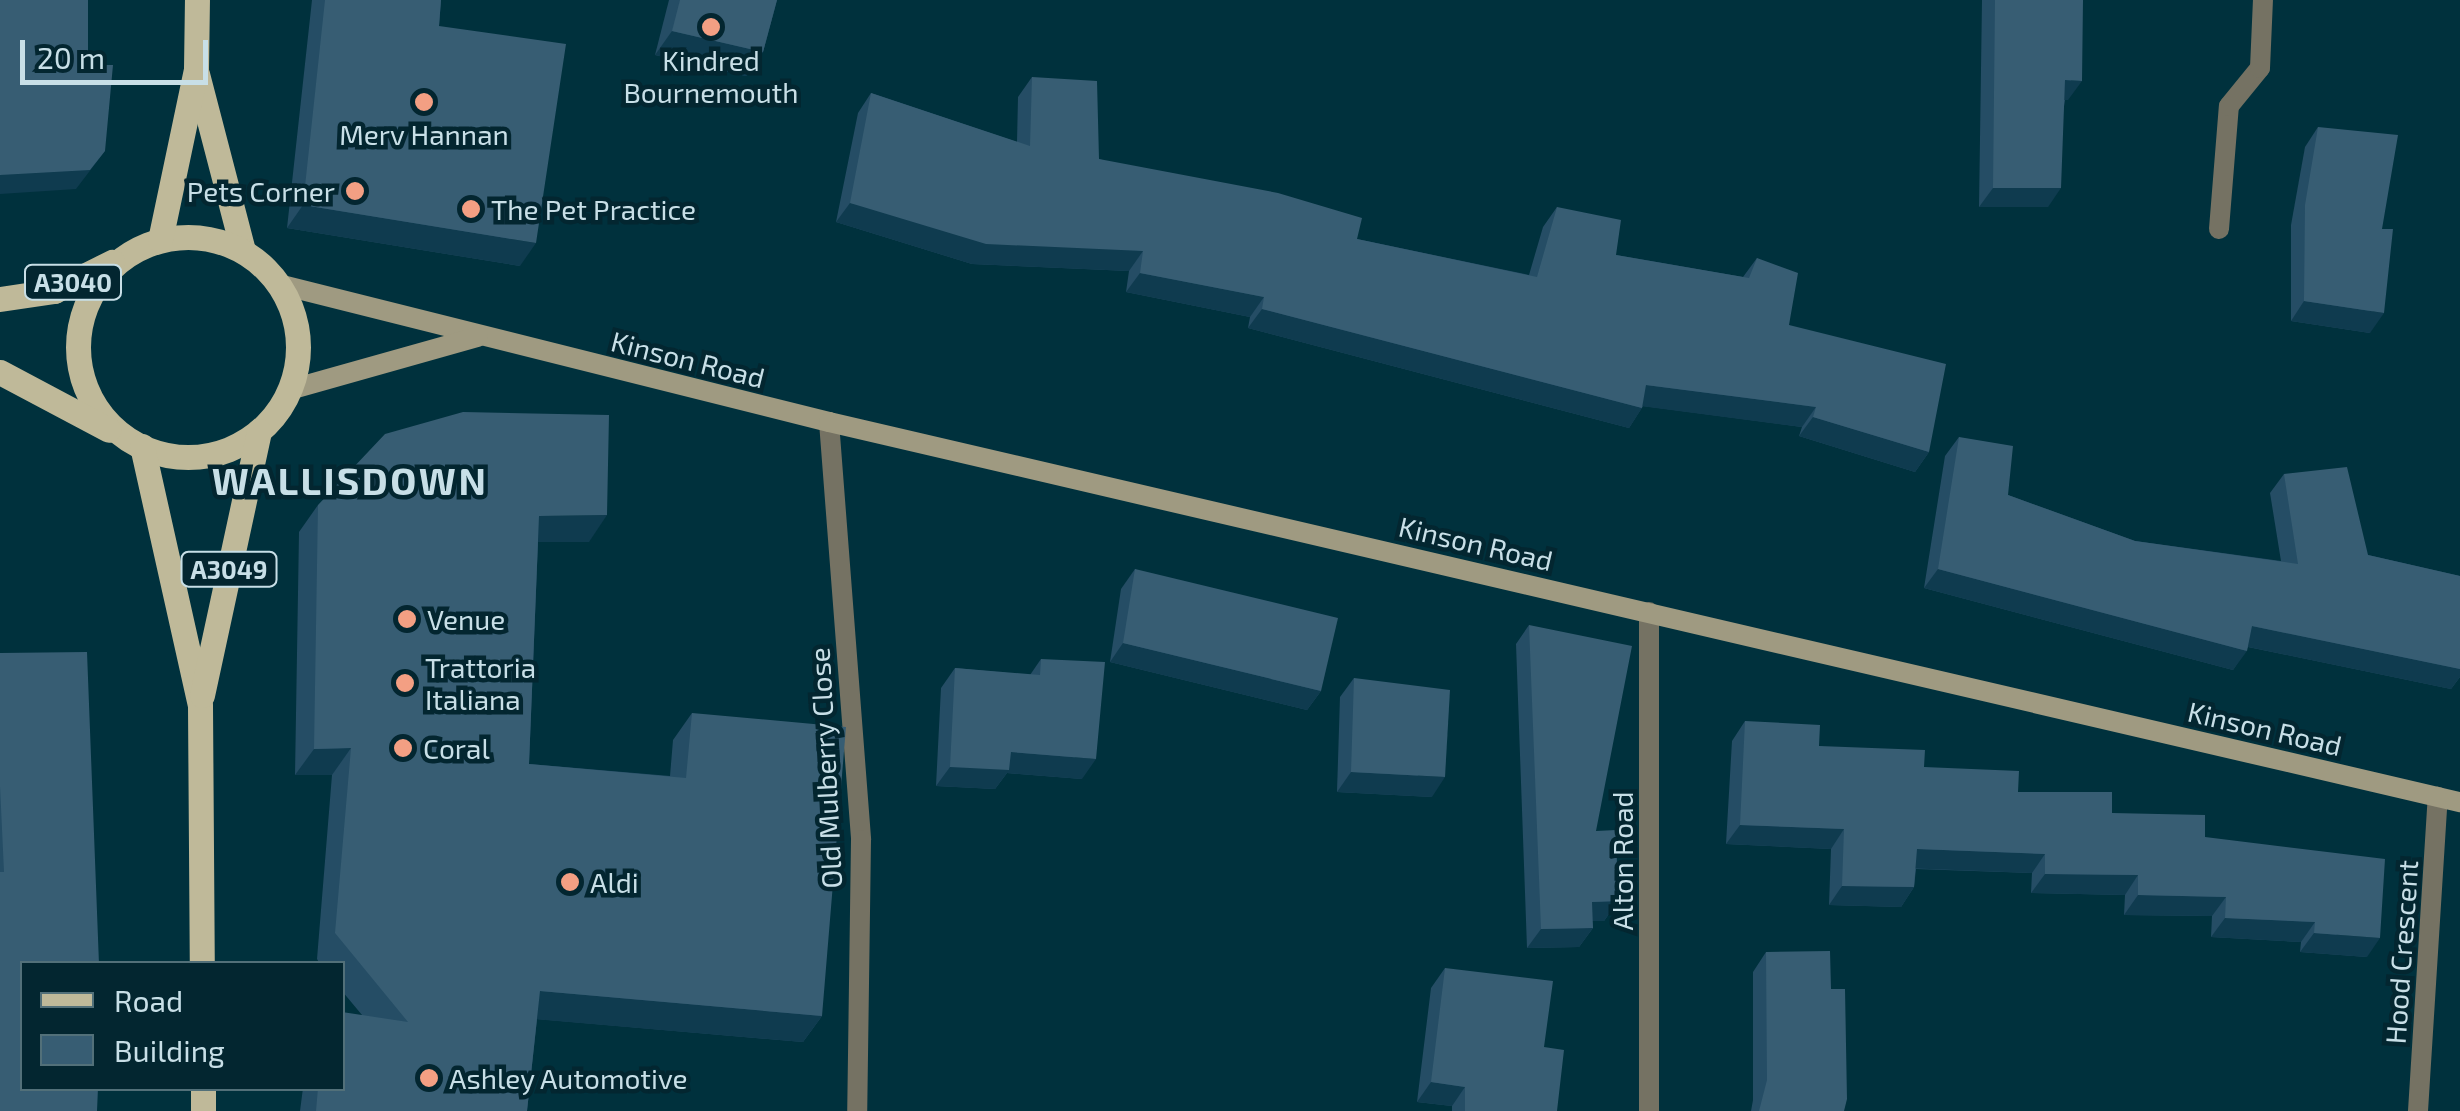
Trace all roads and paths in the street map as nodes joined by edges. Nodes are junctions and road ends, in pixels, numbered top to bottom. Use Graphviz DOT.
graph roads {
  1 [pos="197,0"];
  2 [pos="2263,0"];
  3 [pos="196,69"];
  4 [pos="2218,228"];
  5 [pos="150,244"];
  6 [pos="243,251"];
  7 [pos="278,284"];
  8 [pos="0,299"];
  9 [pos="480,336"];
  10 [pos="0,372"];
  11 [pos="289,390"];
  12 [pos="829,422"];
  13 [pos="258,431"];
  14 [pos="114,433"];
  15 [pos="142,446"];
  16 [pos="1649,612"];
  17 [pos="200,706"];
  18 [pos="2438,796"];
  19 [pos="2460,802"];
  20 [pos="202,961"];
  21 [pos="858,1111"];
  22 [pos="1650,1111"];
  23 [pos="2418,1111"];
  1 -- 3 [label="main road"];
  2 -- 4 [label="street"];
  3 -- 5 [label="main road"];
  3 -- 6 [label="main road"];
  5 -- 6 [label="main road"];
  5 -- 8 [label="main road, A3040"];
  5 -- 14 [label="main road"];
  6 -- 7 [label="main road"];
  7 -- 9 [label="street, Kinson Road"];
  7 -- 11 [label="main road"];
  9 -- 11 [label="street, Kinson Road"];
  9 -- 12 [label="street, Kinson Road"];
  10 -- 14 [label="main road"];
  11 -- 13 [label="main road"];
  12 -- 16 [label="street, Kinson Road"];
  12 -- 21 [label="street, Old Mulberry Close"];
  13 -- 15 [label="main road"];
  13 -- 17 [label="main road, A3049"];
  14 -- 15 [label="main road"];
  15 -- 17 [label="main road, A3049"];
  16 -- 18 [label="street, Kinson Road"];
  16 -- 22 [label="street, Alton Road"];
  17 -- 20 [label="main road, A3049"];
  18 -- 19 [label="street, Kinson Road"];
  18 -- 23 [label="street, Hood Crescent"];
}
